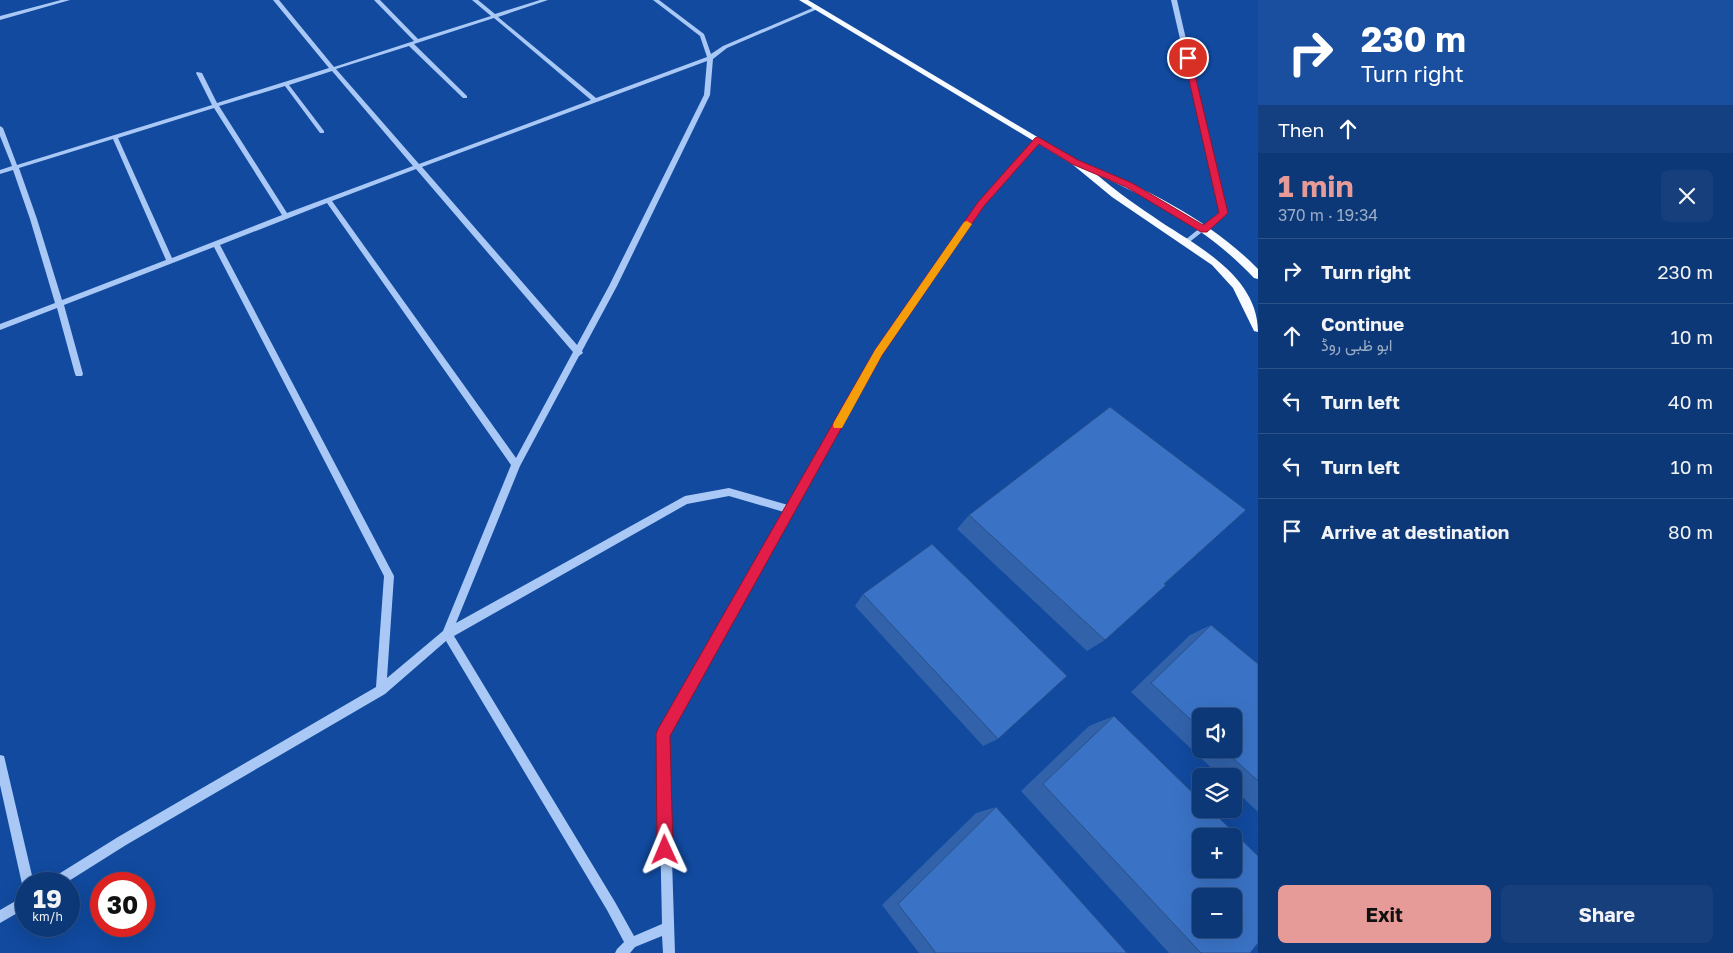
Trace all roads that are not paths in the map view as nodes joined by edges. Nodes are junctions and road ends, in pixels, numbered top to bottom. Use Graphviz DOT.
graph roads {
  1 [pos="67,0"];
  2 [pos="276,0"];
  3 [pos="377,0"];
  4 [pos="475,0"];
  5 [pos="545,0"];
  6 [pos="656,0"];
  7 [pos="803,0"];
  8 [pos="1174,0"];
  9 [pos="817,8"];
  10 [pos="495,17"];
  11 [pos="0,18"];
  12 [pos="418,42"];
  13 [pos="410,44"];
  14 [pos="710,58"];
  15 [pos="333,69"];
  16 [pos="198,73"];
  17 [pos="286,84"];
  18 [pos="464,97"];
  19 [pos="596,101"];
  20 [pos="216,106"];
  21 [pos="0,128"];
  22 [pos="322,132"];
  23 [pos="115,137"];
  24 [pos="1038,140"];
  25 [pos="1075,162"];
  26 [pos="16,167"];
  27 [pos="420,167"];
  28 [pos="0,172"];
  29 [pos="328,200"];
  30 [pos="286,217"];
  31 [pos="1204,230"];
  32 [pos="1188,242"];
  33 [pos="216,244"];
  34 [pos="170,262"];
  35 [pos="1258,275"];
  36 [pos="61,304"];
  37 [pos="0,327"];
  38 [pos="1258,328"];
  39 [pos="579,353"];
  40 [pos="79,374"];
  41 [pos="516,466"];
  42 [pos="791,510"];
  43 [pos="447,634"];
  44 [pos="381,690"];
  45 [pos="0,760"];
  46 [pos="25,872"];
  47 [pos="72,872"];
  48 [pos="15,908"];
  49 [pos="0,917"];
  50 [pos="667,928"];
  51 [pos="631,944"];
  52 [pos="621,953"];
  53 [pos="668,953"];
  1 -- 11 [label="street"];
  2 -- 15 [label="street"];
  3 -- 12 [label="street"];
  4 -- 10 [label="street"];
  5 -- 10 [label="street"];
  6 -- 14 [label="street"];
  7 -- 9 [label="main road"];
  8 -- 31 [label="street"];
  9 -- 14 [label="street"];
  9 -- 24 [label="main road"];
  10 -- 12 [label="street"];
  10 -- 19 [label="street"];
  12 -- 13 [label="street"];
  13 -- 15 [label="street"];
  13 -- 18 [label="street"];
  14 -- 19 [label="street"];
  14 -- 39 [label="street"];
  15 -- 17 [label="street"];
  15 -- 27 [label="street"];
  16 -- 20 [label="street"];
  17 -- 20 [label="street"];
  17 -- 22 [label="street"];
  19 -- 27 [label="street"];
  20 -- 23 [label="street"];
  20 -- 30 [label="street"];
  21 -- 26 [label="street"];
  23 -- 26 [label="street"];
  23 -- 34 [label="street"];
  24 -- 25 [label="main road"];
  24 -- 42 [label="street"];
  25 -- 31 [label="main road"];
  25 -- 32 [label="main road"];
  26 -- 28 [label="street"];
  26 -- 36 [label="street"];
  27 -- 29 [label="street"];
  27 -- 39 [label="street"];
  29 -- 30 [label="street"];
  29 -- 41 [label="street"];
  30 -- 33 [label="street"];
  31 -- 32 [label="street"];
  31 -- 35 [label="main road"];
  32 -- 38 [label="main road"];
  33 -- 34 [label="street"];
  33 -- 44 [label="street"];
  34 -- 36 [label="street"];
  36 -- 37 [label="street"];
  36 -- 40 [label="street"];
  39 -- 41 [label="street"];
  41 -- 43 [label="street"];
  42 -- 43 [label="street"];
  42 -- 50 [label="street"];
  43 -- 44 [label="street"];
  43 -- 51 [label="street"];
  44 -- 47 [label="street"];
  45 -- 46 [label="street"];
  48 -- 49 [label="street"];
  50 -- 51 [label="street"];
  50 -- 53 [label="street"];
  51 -- 52 [label="street"];
}
